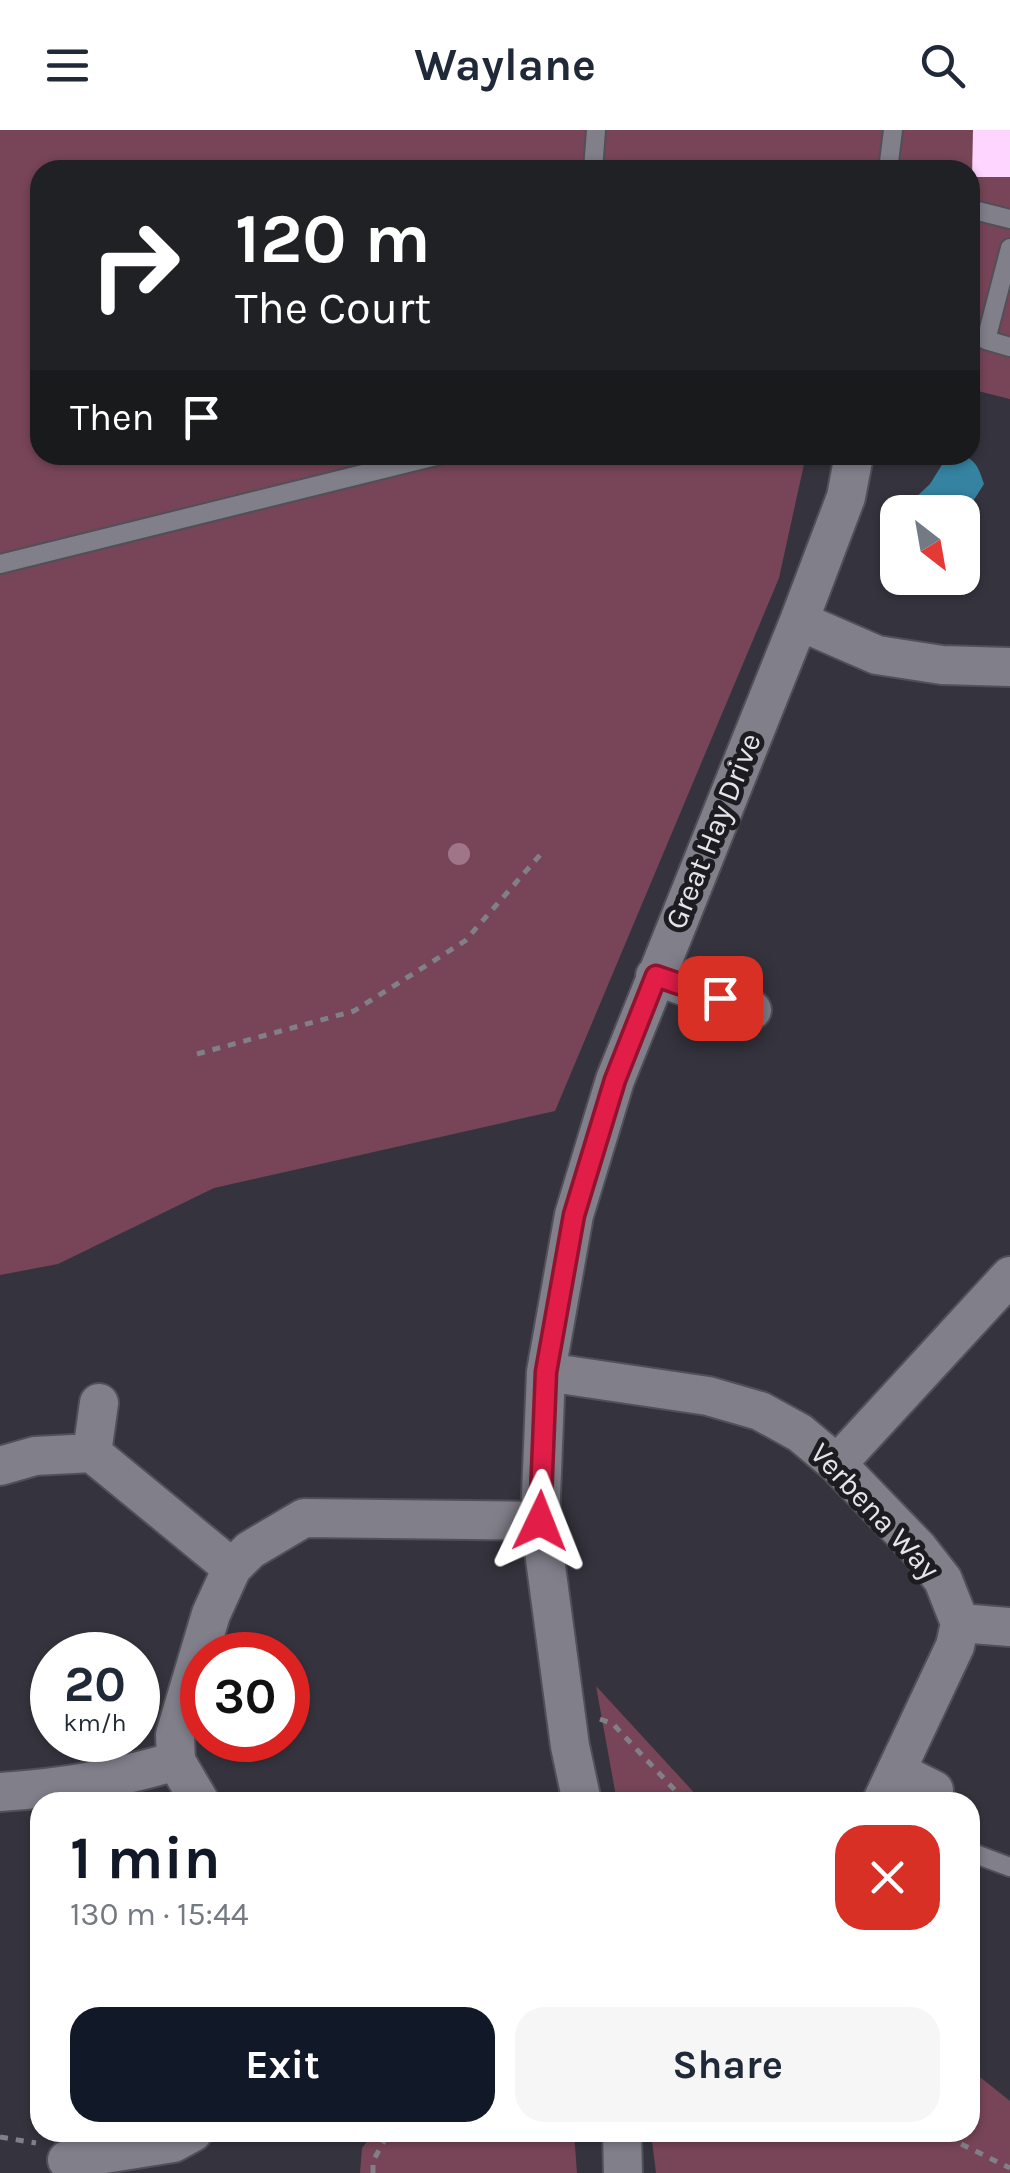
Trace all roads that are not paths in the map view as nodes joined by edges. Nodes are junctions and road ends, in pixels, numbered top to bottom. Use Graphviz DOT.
graph roads {
  1 [pos="596,130"];
  2 [pos="893,130"];
  3 [pos="594,160"];
  4 [pos="889,160"];
  5 [pos="980,211"];
  6 [pos="1010,218"];
  7 [pos="1010,248"];
  8 [pos="1010,347"];
  9 [pos="400,465"];
  10 [pos="852,465"];
  11 [pos="0,564"];
  12 [pos="799,621"];
  13 [pos="1010,667"];
  14 [pos="656,976"];
  15 [pos="752,1010"];
  16 [pos="1010,1276"];
  17 [pos="546,1372"];
  18 [pos="99,1403"];
  19 [pos="92,1453"];
  20 [pos="837,1464"];
  21 [pos="0,1466"];
  22 [pos="540,1521"];
  23 [pos="232,1568"];
  24 [pos="960,1624"];
  25 [pos="1010,1627"];
  26 [pos="176,1761"];
  27 [pos="912,1789"];
  28 [pos="0,1792"];
  29 [pos="194,1792"];
  30 [pos="580,1792"];
  31 [pos="980,1856"];
  32 [pos="1010,1867"];
  33 [pos="175,2142"];
  34 [pos="622,2142"];
  35 [pos="67,2160"];
  36 [pos="624,2173"];
  1 -- 3 [label="lane"];
  2 -- 4 [label="lane"];
  5 -- 6 [label="lane"];
  7 -- 8 [label="lane"];
  9 -- 11 [label="lane"];
  10 -- 12 [label="street, Great Hay Drive"];
  12 -- 13 [label="street"];
  12 -- 14 [label="street, Great Hay Drive"];
  14 -- 15 [label="street"];
  14 -- 17 [label="street, Great Hay Drive"];
  16 -- 20 [label="street"];
  17 -- 20 [label="street, Verbena Way"];
  17 -- 22 [label="street, Great Hay Drive"];
  18 -- 19 [label="street"];
  19 -- 21 [label="street"];
  19 -- 23 [label="street"];
  20 -- 24 [label="street, Verbena Way"];
  22 -- 23 [label="street"];
  22 -- 30 [label="street, Great Hay Drive"];
  23 -- 26 [label="street"];
  24 -- 25 [label="street"];
  24 -- 27 [label="street"];
  26 -- 28 [label="street"];
  26 -- 29 [label="street"];
  31 -- 32 [label="lane"];
  33 -- 35 [label="street"];
  34 -- 36 [label="street"];
}
